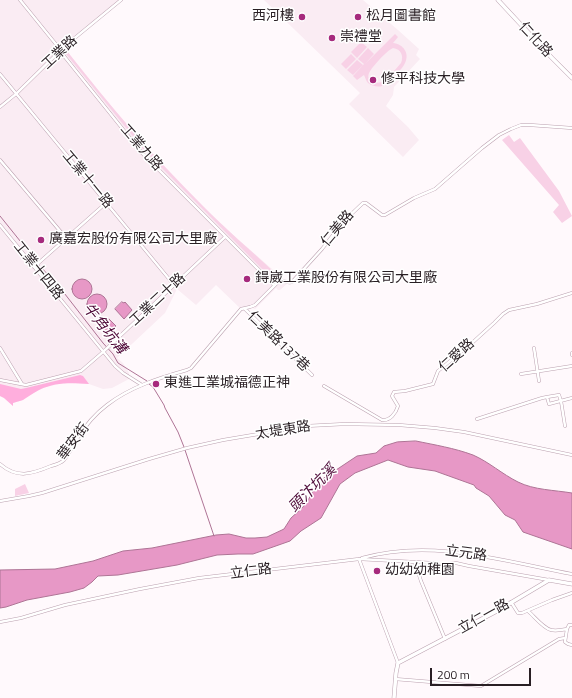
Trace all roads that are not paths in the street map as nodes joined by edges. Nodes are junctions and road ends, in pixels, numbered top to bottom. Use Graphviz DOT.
graph roads {
  1 [pos="20,0"];
  2 [pos="120,0"];
  3 [pos="498,0"];
  4 [pos="60,51"];
  5 [pos="0,74"];
  6 [pos="572,78"];
  7 [pos="16,94"];
  8 [pos="0,107"];
  9 [pos="572,128"];
  10 [pos="0,160"];
  11 [pos="106,203"];
  12 [pos="0,225"];
  13 [pos="225,237"];
  14 [pos="66,238"];
  15 [pos="35,266"];
  16 [pos="174,285"];
  17 [pos="274,285"];
  18 [pos="572,293"];
  19 [pos="244,309"];
  20 [pos="0,348"];
  21 [pos="534,348"];
  22 [pos="104,351"];
  23 [pos="572,366"];
  24 [pos="538,372"];
  25 [pos="521,374"];
  26 [pos="312,375"];
  27 [pos="0,380"];
  28 [pos="539,381"];
  29 [pos="22,384"];
  30 [pos="143,385"];
  31 [pos="324,386"];
  32 [pos="547,397"];
  33 [pos="572,398"];
  34 [pos="561,401"];
  35 [pos="477,420"];
  36 [pos="565,426"];
  37 [pos="572,455"];
  38 [pos="0,464"];
  39 [pos="0,501"];
  40 [pos="360,559"];
  41 [pos="415,562"];
  42 [pos="572,574"];
  43 [pos="549,580"];
  44 [pos="572,584"];
  45 [pos="572,593"];
  46 [pos="511,602"];
  47 [pos="528,610"];
  48 [pos="0,622"];
  49 [pos="572,625"];
  50 [pos="567,629"];
  51 [pos="445,638"];
  52 [pos="565,638"];
  53 [pos="572,645"];
  54 [pos="398,663"];
  55 [pos="395,679"];
  56 [pos="394,698"];
  1 -- 4 [label="street, 工業九路"];
  2 -- 4 [label="street, 工業路"];
  3 -- 6 [label="street, 仁化路"];
  4 -- 7 [label="street, 工業路"];
  4 -- 13 [label="street, 工業九路"];
  5 -- 7 [label="street, 工業十一路"];
  7 -- 8 [label="street, 工業路"];
  7 -- 11 [label="street, 工業十一路"];
  9 -- 17 [label="street, 仁美路"];
  10 -- 14 [label="street"];
  11 -- 14 [label="street"];
  11 -- 16 [label="street, 工業十一路"];
  12 -- 15 [label="street, 工業十四路"];
  13 -- 16 [label="street, 工業二十路"];
  13 -- 17 [label="street, 工業九路"];
  14 -- 15 [label="street"];
  15 -- 22 [label="street, 工業十四路"];
  16 -- 22 [label="street, 工業二十路"];
  17 -- 19 [label="street"];
  18 -- 31 [label="street, 仁愛路"];
  19 -- 26 [label="street, 仁美路137巷"];
  19 -- 30 [label="street, 華安街"];
  20 -- 29 [label="street"];
  21 -- 24 [label="street"];
  22 -- 29 [label="street, 工業二十路"];
  22 -- 30 [label="street, 工業十四路"];
  23 -- 24 [label="street"];
  24 -- 25 [label="street"];
  24 -- 28 [label="street"];
  27 -- 29 [label="street, 工業二十路"];
  30 -- 38 [label="street, 華安街"];
  32 -- 34 [label="street"];
  32 -- 34 [label="street"];
  32 -- 35 [label="street"];
  33 -- 34 [label="street"];
  34 -- 36 [label="street"];
  37 -- 39 [label="street, 太堤東路"];
  40 -- 41 [label="street"];
  40 -- 42 [label="street, 立元路"];
  40 -- 48 [label="street, 立仁路"];
  40 -- 54 [label="street"];
  41 -- 43 [label="street"];
  41 -- 51 [label="street"];
  43 -- 44 [label="street"];
  43 -- 46 [label="street, 立仁一路"];
  45 -- 47 [label="street"];
  46 -- 47 [label="street"];
  46 -- 51 [label="street, 立仁一路"];
  47 -- 50 [label="street"];
  49 -- 50 [label="street"];
  50 -- 52 [label="street"];
  51 -- 54 [label="street, 立仁一路"];
  52 -- 53 [label="street"];
  52 -- 55 [label="street"];
  54 -- 55 [label="street"];
  55 -- 56 [label="street"];
}
